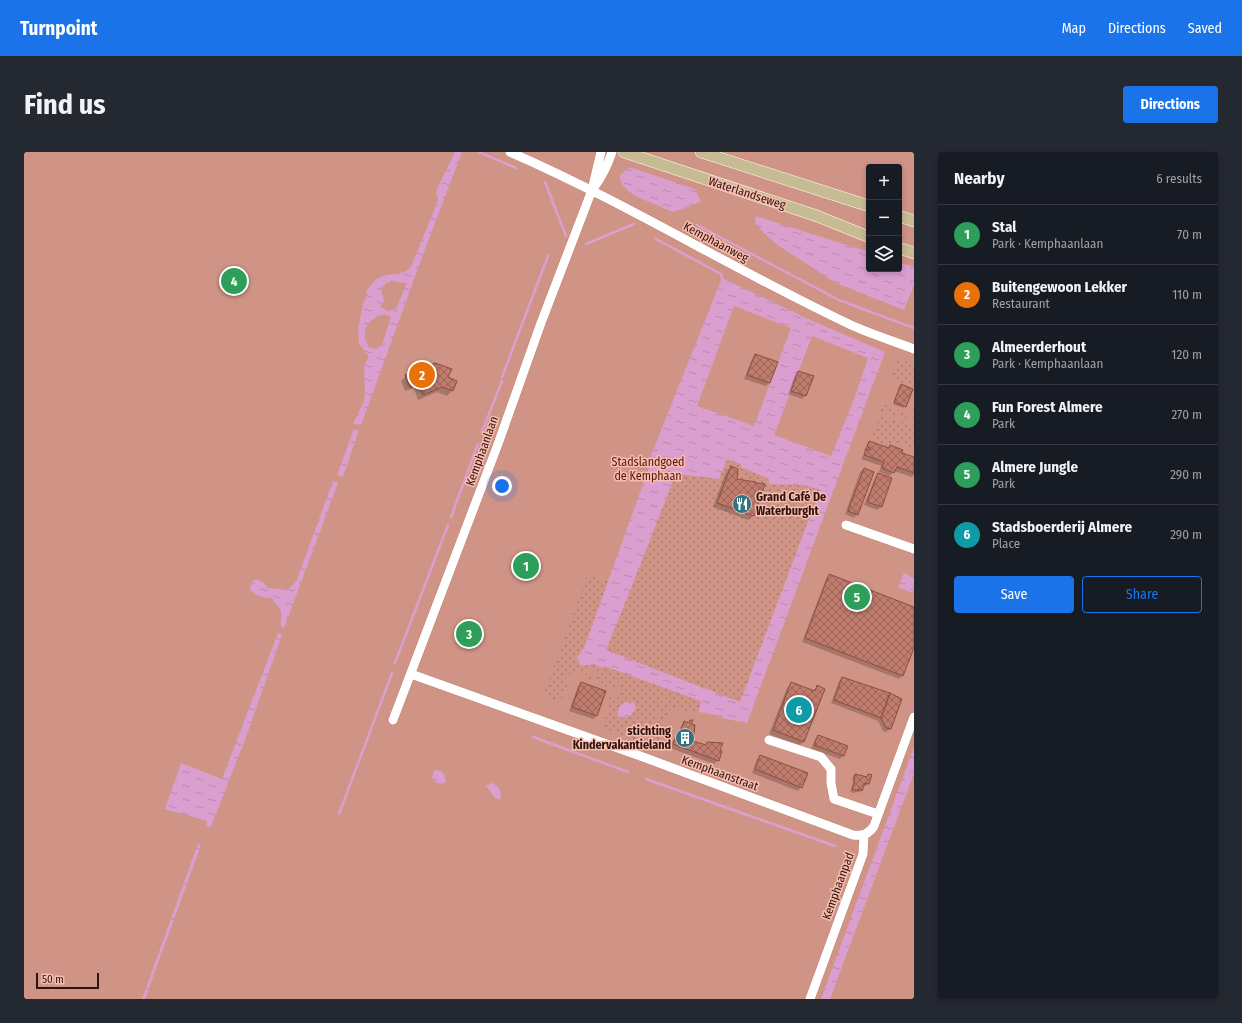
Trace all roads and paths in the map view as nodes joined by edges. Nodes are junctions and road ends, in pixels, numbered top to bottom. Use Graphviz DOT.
graph roads {
  1 [pos="510,152"];
  2 [pos="601,152"];
  3 [pos="612,152"];
  4 [pos="624,152"];
  5 [pos="701,152"];
  6 [pos="592,190"];
  7 [pos="866,205"];
  8 [pos="902,217"];
  9 [pos="914,221"];
  10 [pos="867,236"];
  11 [pos="902,249"];
  12 [pos="914,253"];
  13 [pos="914,349"];
  14 [pos="846,525"];
  15 [pos="914,549"];
  16 [pos="411,674"];
  17 [pos="914,718"];
  18 [pos="393,720"];
  19 [pos="911,734"];
  20 [pos="769,740"];
  21 [pos="878,814"];
  22 [pos="864,835"];
  23 [pos="810,999"];
  1 -- 6 [label="street, Kemphaanweg"];
  2 -- 6 [label="street, Kemphaanlaan"];
  3 -- 6 [label="street, Kemphaanlaan"];
  4 -- 10 [label="main road, Waterlandseweg"];
  5 -- 7 [label="main road, Waterlandseweg"];
  6 -- 13 [label="street, Kemphaanweg"];
  6 -- 16 [label="street, Kemphaanlaan"];
  8 -- 9 [label="main road"];
  11 -- 12 [label="main road"];
  14 -- 15 [label="street"];
  16 -- 18 [label="street, Kemphaanlaan"];
  16 -- 22 [label="street, Kemphaanstraat"];
  17 -- 19 [label="street"];
  19 -- 21 [label="street"];
  20 -- 21 [label="street"];
  21 -- 22 [label="street"];
  22 -- 23 [label="street, Kemphaanpad"];
}
